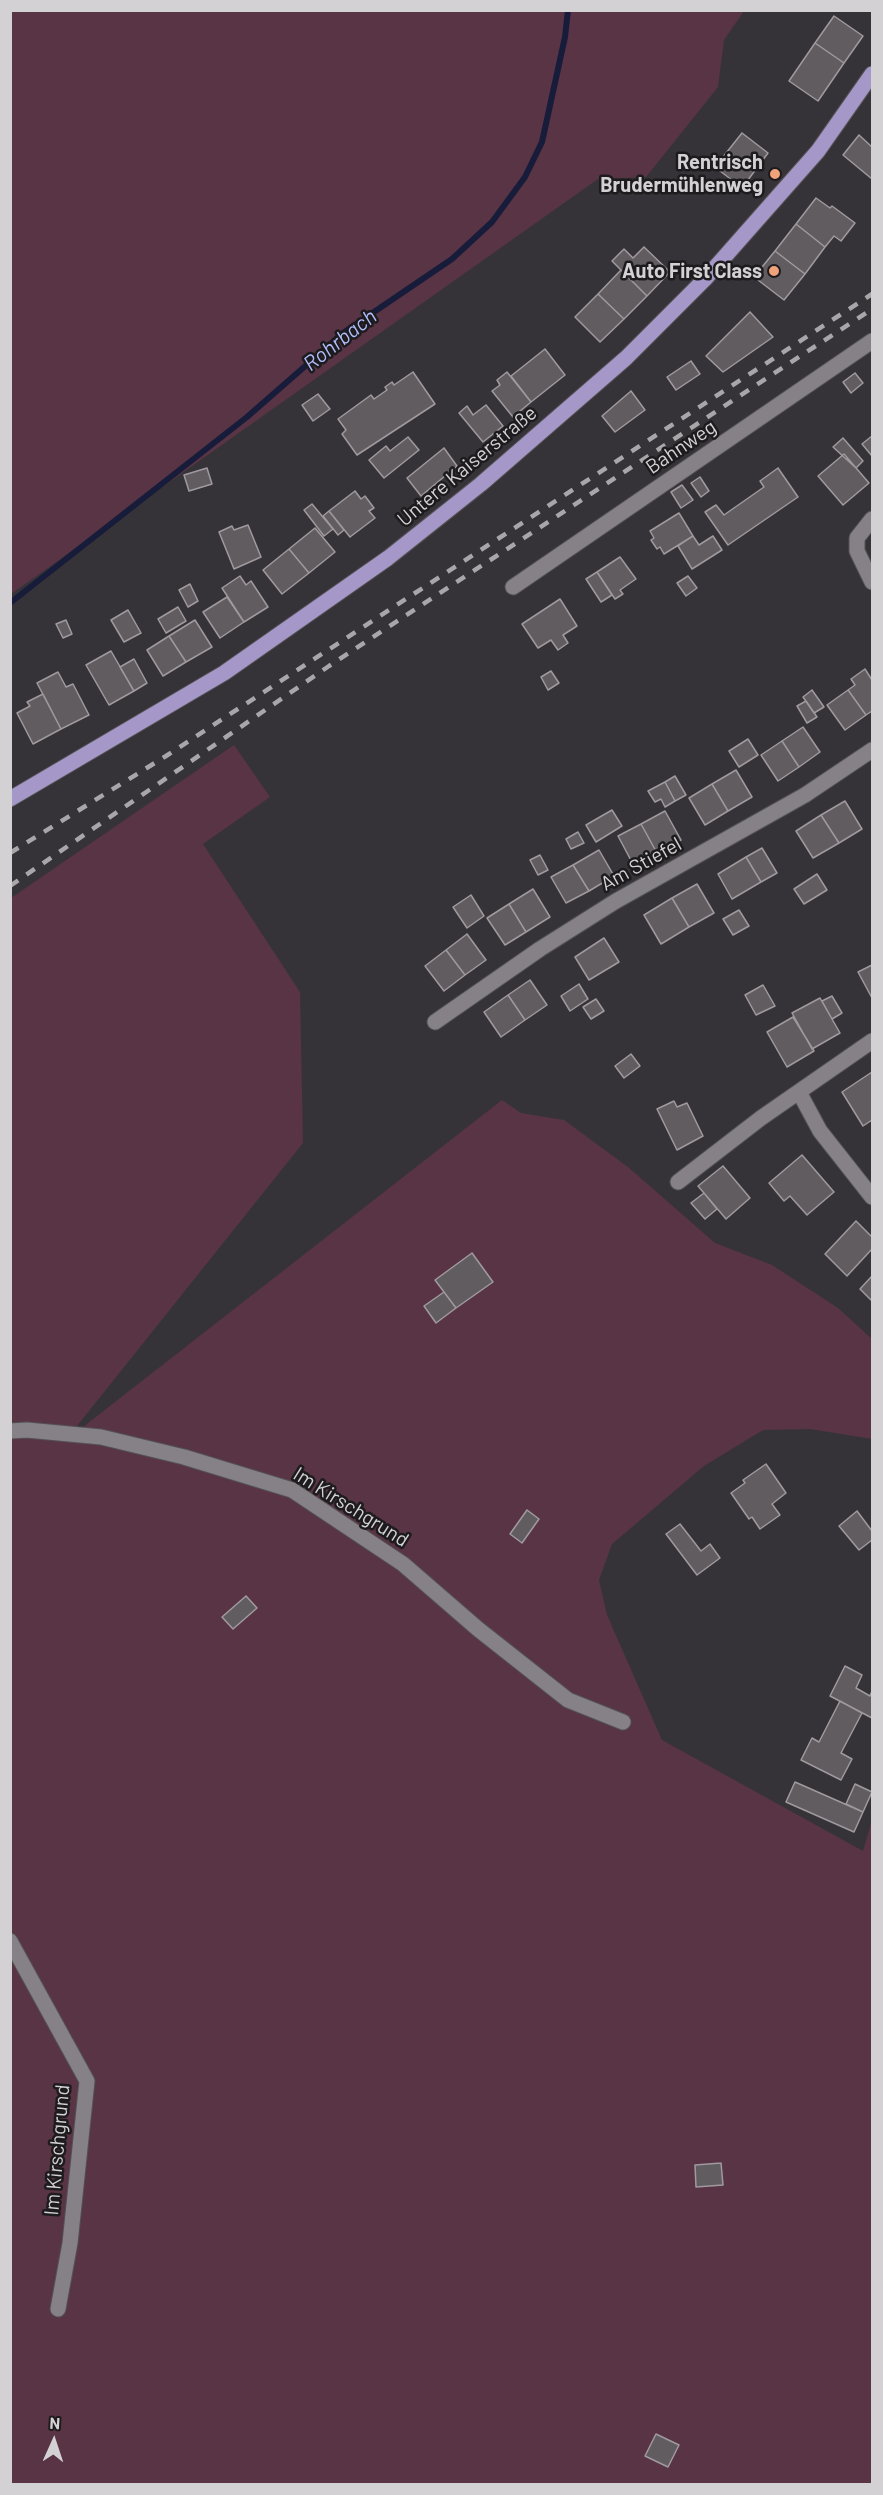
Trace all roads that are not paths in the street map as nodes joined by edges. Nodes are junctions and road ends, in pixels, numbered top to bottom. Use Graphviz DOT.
graph roads {
  1 [pos="873,74"];
  2 [pos="873,341"];
  3 [pos="873,519"];
  4 [pos="873,582"];
  5 [pos="513,587"];
  6 [pos="873,750"];
  7 [pos="10,799"];
  8 [pos="435,1023"];
  9 [pos="873,1041"];
  10 [pos="799,1092"];
  11 [pos="678,1182"];
  12 [pos="873,1197"];
  13 [pos="10,1431"];
  14 [pos="623,1722"];
  15 [pos="10,1941"];
  16 [pos="58,2309"];
  1 -- 7 [label="main road, Untere Kaiserstraße"];
  2 -- 5 [label="street, Bahnweg"];
  3 -- 4 [label="street"];
  6 -- 8 [label="street, Am Stiefel"];
  9 -- 10 [label="street"];
  10 -- 11 [label="street"];
  10 -- 12 [label="street"];
  13 -- 14 [label="street, Im Kirschgrund"];
  15 -- 16 [label="street, Im Kirschgrund"];
}
